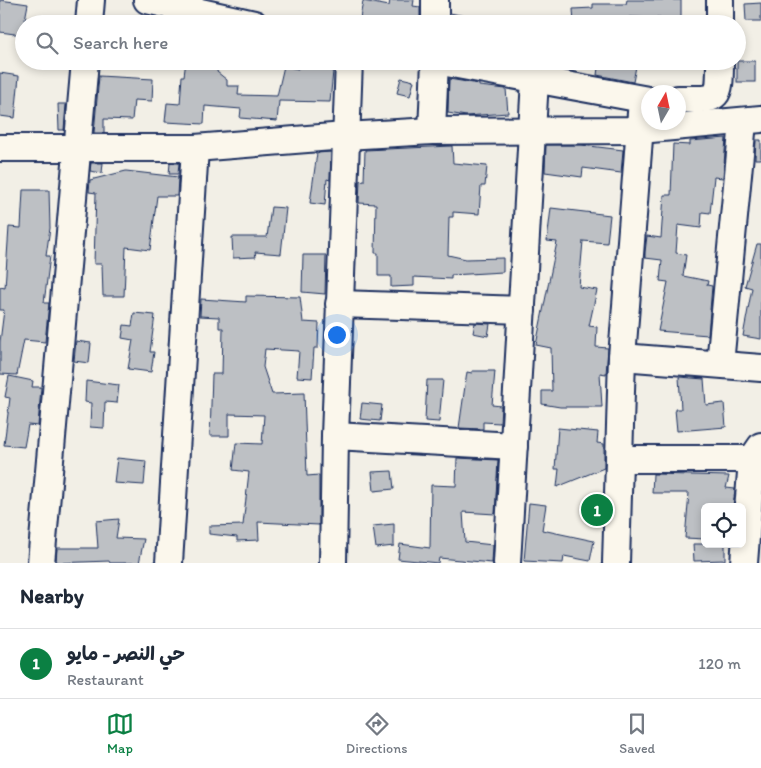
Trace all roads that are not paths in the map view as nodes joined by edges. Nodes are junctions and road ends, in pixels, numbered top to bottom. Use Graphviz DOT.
graph roads {
  1 [pos="91,0"];
  2 [pos="147,0"];
  3 [pos="435,0"];
  4 [pos="720,0"];
  5 [pos="90,15"];
  6 [pos="214,15"];
  7 [pos="435,15"];
  8 [pos="720,15"];
  9 [pos="84,70"];
  10 [pos="349,70"];
  11 [pos="435,70"];
  12 [pos="482,70"];
  13 [pos="720,70"];
  14 [pos="535,80"];
  15 [pos="641,99"];
  16 [pos="686,100"];
  17 [pos="752,120"];
  18 [pos="641,124"];
  19 [pos="640,130"];
  20 [pos="432,131"];
  21 [pos="533,131"];
  22 [pos="345,136"];
  23 [pos="0,148"];
  24 [pos="195,148"];
  25 [pos="77,149"];
  26 [pos="340,304"];
  27 [pos="522,310"];
  28 [pos="622,357"];
  29 [pos="720,364"];
  30 [pos="761,368"];
  31 [pos="335,436"];
  32 [pos="514,446"];
  33 [pos="757,452"];
  34 [pos="619,459"];
  35 [pos="41,563"];
  36 [pos="169,563"];
  37 [pos="333,563"];
  38 [pos="507,563"];
  39 [pos="616,563"];
  40 [pos="744,563"];
  1 -- 5 [label="street"];
  2 -- 6 [label="street"];
  3 -- 7 [label="street"];
  4 -- 8 [label="street"];
  9 -- 25 [label="street"];
  10 -- 22 [label="street"];
  11 -- 20 [label="street"];
  12 -- 14 [label="street"];
  13 -- 16 [label="street"];
  14 -- 15 [label="street"];
  14 -- 21 [label="street"];
  17 -- 19 [label="street"];
  17 -- 29 [label="street"];
  18 -- 19 [label="street"];
  19 -- 21 [label="street"];
  19 -- 28 [label="street"];
  20 -- 21 [label="street"];
  20 -- 22 [label="street"];
  21 -- 27 [label="street"];
  22 -- 24 [label="street"];
  22 -- 26 [label="street"];
  23 -- 25 [label="street"];
  24 -- 25 [label="street"];
  24 -- 36 [label="street"];
  25 -- 35 [label="street"];
  26 -- 27 [label="street"];
  26 -- 31 [label="street"];
  27 -- 32 [label="street"];
  28 -- 29 [label="street"];
  28 -- 34 [label="street"];
  29 -- 30 [label="street"];
  31 -- 32 [label="street"];
  31 -- 37 [label="street"];
  32 -- 38 [label="street"];
  33 -- 34 [label="street"];
  33 -- 40 [label="street"];
  34 -- 39 [label="street"];
}
